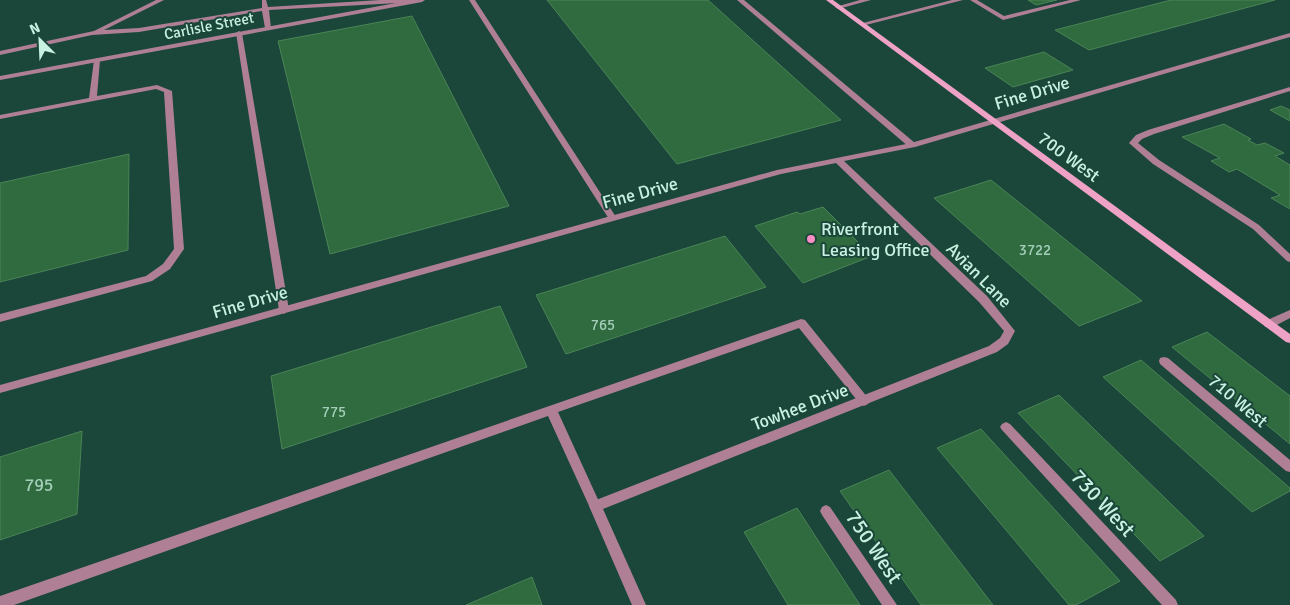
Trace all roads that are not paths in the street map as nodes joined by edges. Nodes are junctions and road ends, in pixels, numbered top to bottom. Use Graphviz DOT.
graph roads {
  1 [pos="161,0"];
  2 [pos="272,0"];
  3 [pos="417,0"];
  4 [pos="422,0"];
  5 [pos="472,0"];
  6 [pos="740,0"];
  7 [pos="829,0"];
  8 [pos="868,0"];
  9 [pos="960,0"];
  10 [pos="973,0"];
  11 [pos="1078,0"];
  12 [pos="264,4"];
  13 [pos="838,6"];
  14 [pos="862,24"];
  15 [pos="268,28"];
  16 [pos="92,33"];
  17 [pos="239,33"];
  18 [pos="1290,35"];
  19 [pos="0,53"];
  20 [pos="97,60"];
  21 [pos="0,78"];
  22 [pos="1290,89"];
  23 [pos="94,99"];
  24 [pos="0,117"];
  25 [pos="993,122"];
  26 [pos="912,146"];
  27 [pos="838,160"];
  28 [pos="612,217"];
  29 [pos="1290,259"];
  30 [pos="284,310"];
  31 [pos="1290,314"];
  32 [pos="0,318"];
  33 [pos="1269,324"];
  34 [pos="1010,331"];
  35 [pos="1290,339"];
  36 [pos="1164,361"];
  37 [pos="0,389"];
  38 [pos="864,401"];
  39 [pos="551,410"];
  40 [pos="1006,427"];
  41 [pos="1290,468"];
  42 [pos="595,506"];
  43 [pos="826,511"];
  44 [pos="0,602"];
  45 [pos="640,605"];
  46 [pos="890,605"];
  47 [pos="1171,605"];
  1 -- 16 [label="street"];
  2 -- 12 [label="street"];
  3 -- 12 [label="street"];
  4 -- 15 [label="street, Carlisle Street"];
  5 -- 28 [label="street"];
  6 -- 26 [label="street"];
  7 -- 13 [label="street, 700 West"];
  8 -- 13 [label="street"];
  9 -- 14 [label="street"];
  10 -- 11 [label="street"];
  12 -- 15 [label="street"];
  12 -- 16 [label="street"];
  13 -- 14 [label="street, 700 West"];
  14 -- 25 [label="street, 700 West"];
  15 -- 17 [label="street, Carlisle Street"];
  16 -- 19 [label="street"];
  17 -- 20 [label="street, Carlisle Street"];
  17 -- 30 [label="street"];
  18 -- 25 [label="street, Fine Drive"];
  20 -- 21 [label="street, Carlisle Street"];
  20 -- 23 [label="street"];
  22 -- 29 [label="street"];
  23 -- 24 [label="street"];
  23 -- 32 [label="street"];
  25 -- 26 [label="street, Fine Drive"];
  25 -- 33 [label="street, 700 West"];
  26 -- 27 [label="street, Fine Drive"];
  27 -- 28 [label="street, Fine Drive"];
  27 -- 34 [label="street, Avian Lane"];
  28 -- 30 [label="street, Fine Drive"];
  30 -- 37 [label="street, Fine Drive"];
  31 -- 33 [label="street"];
  33 -- 35 [label="street, 700 West"];
  34 -- 38 [label="street, Towhee Drive"];
  36 -- 41 [label="street, 710 West"];
  38 -- 39 [label="street"];
  38 -- 42 [label="street, Towhee Drive"];
  39 -- 42 [label="street"];
  39 -- 44 [label="street"];
  40 -- 47 [label="street, 730 West"];
  42 -- 45 [label="street"];
  43 -- 46 [label="street, 750 West"];
}
